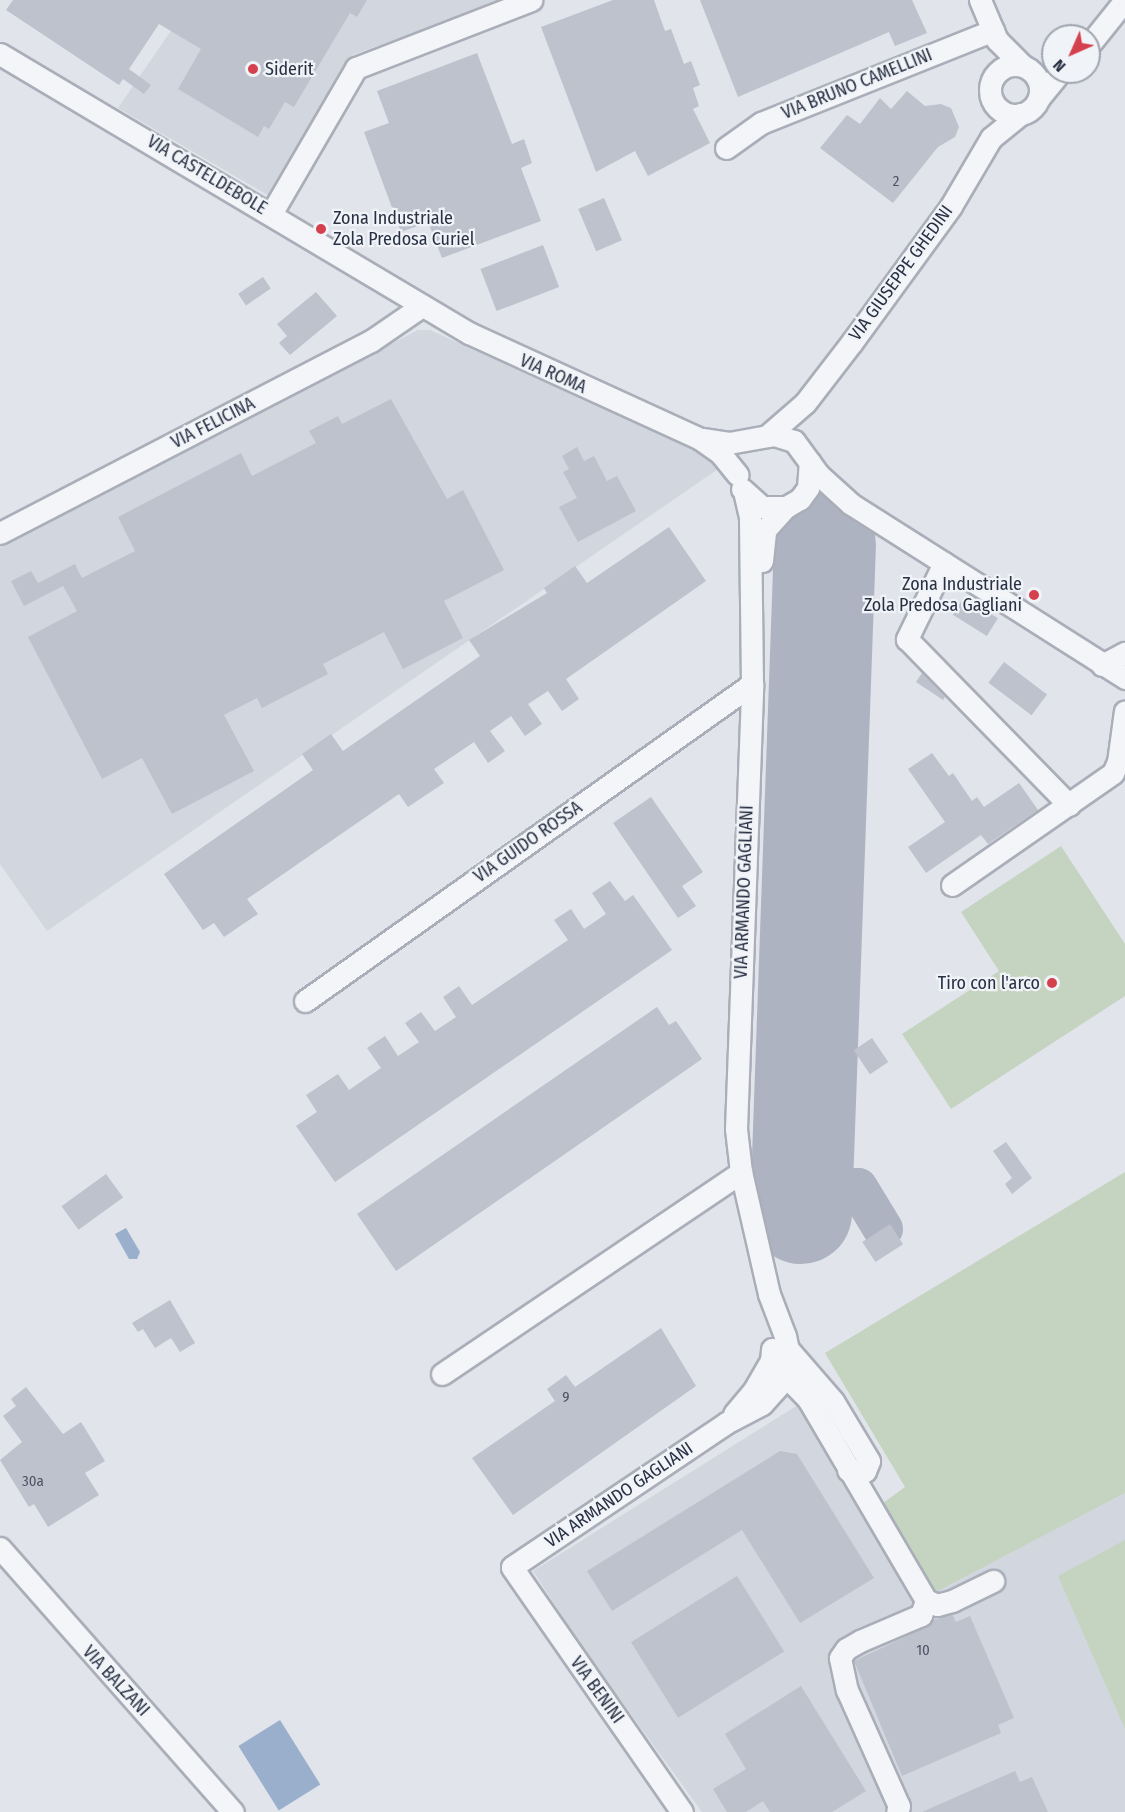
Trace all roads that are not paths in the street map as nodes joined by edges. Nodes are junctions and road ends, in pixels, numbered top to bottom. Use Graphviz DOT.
graph roads {
  1 [pos="531,0"];
  2 [pos="980,0"];
  3 [pos="1125,0"];
  4 [pos="1101,30"];
  5 [pos="995,35"];
  6 [pos="0,54"];
  7 [pos="1041,66"];
  8 [pos="1025,67"];
  9 [pos="995,75"];
  10 [pos="1050,84"];
  11 [pos="1039,98"];
  12 [pos="993,101"];
  13 [pos="1021,114"];
  14 [pos="990,138"];
  15 [pos="726,148"];
  16 [pos="271,214"];
  17 [pos="416,303"];
  18 [pos="805,403"];
  19 [pos="764,437"];
  20 [pos="700,439"];
  21 [pos="809,458"];
  22 [pos="738,475"];
  23 [pos="745,495"];
  24 [pos="804,495"];
  25 [pos="851,504"];
  26 [pos="786,507"];
  27 [pos="0,533"];
  28 [pos="944,563"];
  29 [pos="752,611"];
  30 [pos="1125,652"];
  31 [pos="1102,665"];
  32 [pos="1125,678"];
  33 [pos="752,684"];
  34 [pos="1125,711"];
  35 [pos="1069,805"];
  36 [pos="952,885"];
  37 [pos="305,1001"];
  38 [pos="741,1172"];
  39 [pos="779,1354"];
  40 [pos="442,1374"];
  41 [pos="786,1377"];
  42 [pos="726,1423"];
  43 [pos="848,1470"];
  44 [pos="0,1548"];
  45 [pos="512,1567"];
  46 [pos="993,1581"];
  47 [pos="926,1600"];
  48 [pos="233,1812"];
  49 [pos="682,1812"];
  50 [pos="897,1812"];
  1 -- 16 [label="street"];
  2 -- 5 [label="street"];
  3 -- 4 [label="street"];
  5 -- 8 [label="street"];
  5 -- 9 [label="street"];
  5 -- 15 [label="street, VIA BRUNO CAMELLINI"];
  6 -- 16 [label="street, VIA CASTELDEBOLE"];
  7 -- 8 [label="street"];
  8 -- 9 [label="street"];
  8 -- 11 [label="street"];
  9 -- 12 [label="street"];
  10 -- 11 [label="street"];
  11 -- 13 [label="street"];
  12 -- 13 [label="street"];
  12 -- 14 [label="street, VIA GIUSEPPE GHEDINI"];
  13 -- 14 [label="street, VIA GIUSEPPE GHEDINI"];
  14 -- 18 [label="street, VIA GIUSEPPE GHEDINI"];
  16 -- 17 [label="street, VIA CASTELDEBOLE"];
  17 -- 20 [label="street, VIA ROMA"];
  17 -- 27 [label="street, VIA FELICINA"];
  18 -- 19 [label="street, VIA GIUSEPPE GHEDINI"];
  18 -- 21 [label="street"];
  19 -- 20 [label="street, VIA ROMA"];
  19 -- 21 [label="street, VIA ROMA"];
  19 -- 22 [label="street"];
  20 -- 22 [label="street, VIA ROMA"];
  21 -- 24 [label="street"];
  21 -- 25 [label="street, VIA ROMA"];
  22 -- 23 [label="street, VIA ROMA"];
  23 -- 26 [label="street"];
  23 -- 29 [label="street, VIA ARMANDO GAGLIANI"];
  24 -- 25 [label="street, VIA ROMA"];
  24 -- 26 [label="street"];
  25 -- 28 [label="street, VIA ROMA"];
  26 -- 29 [label="street, VIA ARMANDO GAGLIANI"];
  28 -- 31 [label="street, VIA ROMA"];
  28 -- 35 [label="street"];
  29 -- 33 [label="street, VIA ARMANDO GAGLIANI"];
  30 -- 31 [label="street"];
  31 -- 32 [label="street, VIA ROMA"];
  33 -- 37 [label="street, VIA GUIDO ROSSA"];
  33 -- 38 [label="street, VIA ARMANDO GAGLIANI"];
  34 -- 35 [label="street"];
  35 -- 36 [label="street"];
  38 -- 39 [label="street, VIA ARMANDO GAGLIANI"];
  38 -- 40 [label="street"];
  39 -- 41 [label="street"];
  39 -- 42 [label="street, VIA ARMANDO GAGLIANI"];
  39 -- 43 [label="street"];
  41 -- 42 [label="street, VIA ARMANDO GAGLIANI"];
  41 -- 43 [label="street"];
  42 -- 45 [label="street, VIA ARMANDO GAGLIANI"];
  43 -- 47 [label="street"];
  44 -- 48 [label="street, VIA BALZANI"];
  45 -- 49 [label="street, VIA BENINI"];
  46 -- 47 [label="street"];
  47 -- 50 [label="street"];
}
